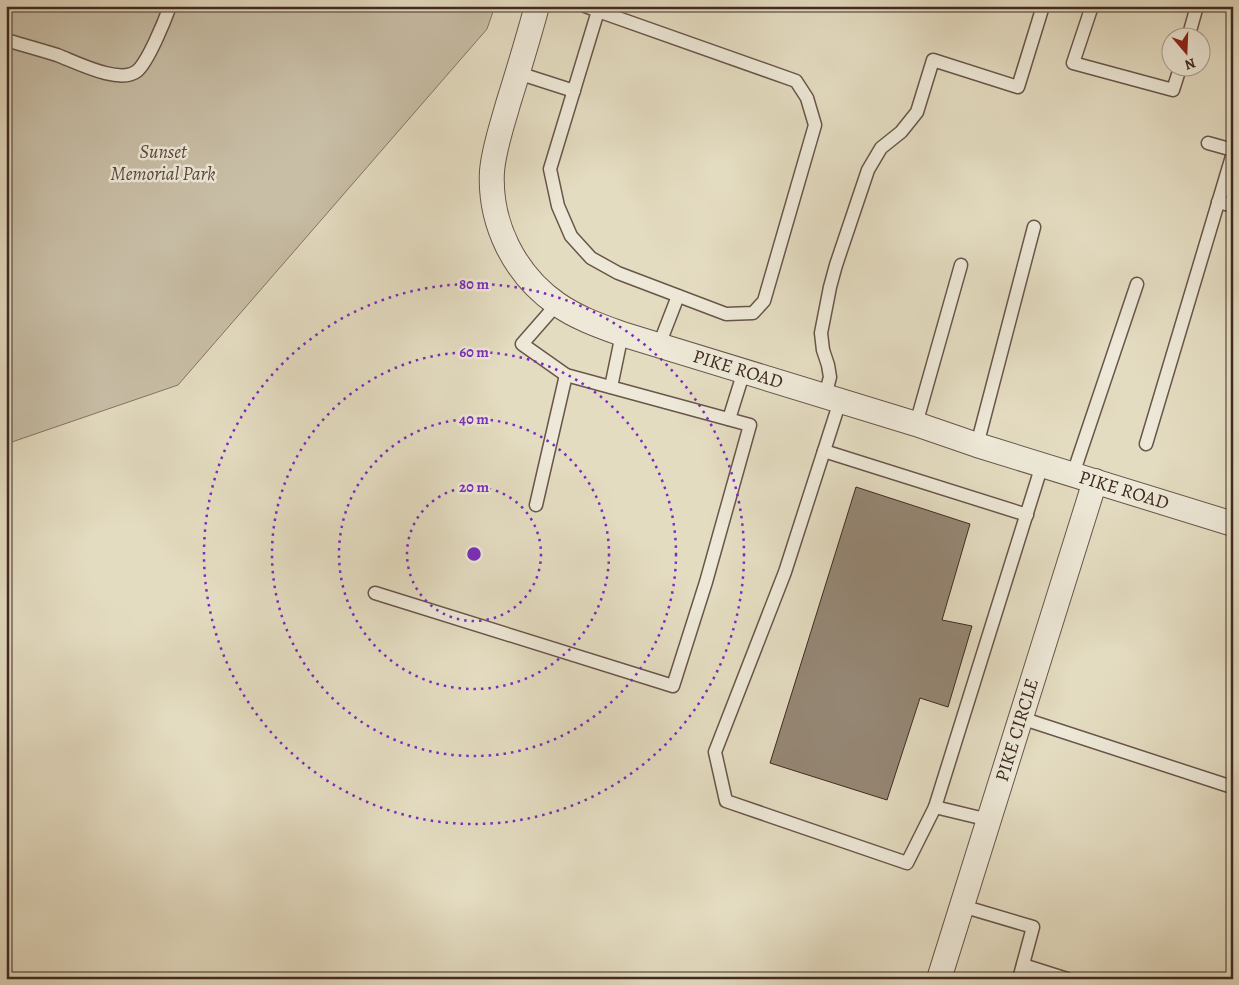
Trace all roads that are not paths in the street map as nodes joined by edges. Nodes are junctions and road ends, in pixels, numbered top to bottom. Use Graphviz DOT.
graph roads {
  1 [pos="170,6"];
  2 [pos="538,6"];
  3 [pos="585,6"];
  4 [pos="1042,6"];
  5 [pos="1092,6"];
  6 [pos="1197,6"];
  7 [pos="598,11"];
  8 [pos="1191,28"];
  9 [pos="6,40"];
  10 [pos="518,73"];
  11 [pos="1177,78"];
  12 [pos="574,91"];
  13 [pos="1208,143"];
  14 [pos="1233,151"];
  15 [pos="1218,202"];
  16 [pos="1233,206"];
  17 [pos="1034,227"];
  18 [pos="961,265"];
  19 [pos="1137,284"];
  20 [pos="678,296"];
  21 [pos="557,304"];
  22 [pos="622,334"];
  23 [pos="659,345"];
  24 [pos="744,372"];
  25 [pos="566,375"];
  26 [pos="611,387"];
  27 [pos="833,399"];
  28 [pos="729,419"];
  29 [pos="916,424"];
  30 [pos="1146,444"];
  31 [pos="977,445"];
  32 [pos="824,451"];
  33 [pos="1042,465"];
  34 [pos="1073,474"];
  35 [pos="1095,481"];
  36 [pos="536,505"];
  37 [pos="1026,515"];
  38 [pos="1233,524"];
  39 [pos="375,593"];
  40 [pos="1021,718"];
  41 [pos="1229,786"];
  42 [pos="935,806"];
  43 [pos="989,820"];
  44 [pos="962,906"];
  45 [pos="1023,965"];
  46 [pos="939,979"];
  47 [pos="1019,979"];
  48 [pos="1067,979"];
  1 -- 9 [label="lane"];
  2 -- 10 [label="street, PIKE ROAD"];
  3 -- 7 [label="lane"];
  4 -- 27 [label="lane"];
  5 -- 11 [label="lane"];
  6 -- 8 [label="lane"];
  7 -- 12 [label="lane"];
  7 -- 20 [label="lane"];
  10 -- 12 [label="lane"];
  10 -- 21 [label="street, PIKE ROAD"];
  12 -- 20 [label="lane"];
  13 -- 14 [label="lane"];
  14 -- 15 [label="lane"];
  15 -- 16 [label="lane"];
  15 -- 30 [label="lane"];
  17 -- 31 [label="lane"];
  18 -- 29 [label="lane"];
  19 -- 34 [label="lane"];
  20 -- 23 [label="lane"];
  21 -- 22 [label="street, PIKE ROAD"];
  21 -- 25 [label="lane"];
  22 -- 23 [label="street, PIKE ROAD"];
  22 -- 26 [label="lane"];
  23 -- 24 [label="street, PIKE ROAD"];
  24 -- 27 [label="street, PIKE ROAD"];
  24 -- 28 [label="lane"];
  25 -- 26 [label="lane"];
  25 -- 36 [label="lane"];
  26 -- 28 [label="lane"];
  27 -- 29 [label="street, PIKE ROAD"];
  27 -- 32 [label="lane"];
  28 -- 39 [label="lane"];
  29 -- 31 [label="street, PIKE ROAD"];
  31 -- 33 [label="street, PIKE ROAD"];
  32 -- 37 [label="lane"];
  32 -- 42 [label="lane"];
  33 -- 34 [label="street, PIKE ROAD"];
  33 -- 37 [label="lane"];
  34 -- 35 [label="street, PIKE ROAD"];
  35 -- 38 [label="street, PIKE ROAD"];
  35 -- 40 [label="street, PIKE CIRCLE"];
  37 -- 42 [label="lane"];
  40 -- 41 [label="lane"];
  40 -- 43 [label="street, PIKE CIRCLE"];
  42 -- 43 [label="lane"];
  43 -- 44 [label="street, PIKE CIRCLE"];
  44 -- 45 [label="lane"];
  44 -- 46 [label="street, PIKE CIRCLE"];
  45 -- 47 [label="lane"];
  45 -- 48 [label="lane"];
}
